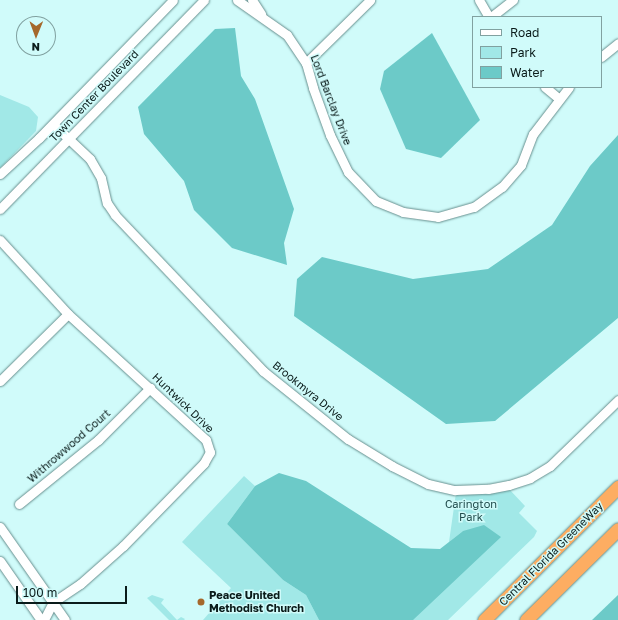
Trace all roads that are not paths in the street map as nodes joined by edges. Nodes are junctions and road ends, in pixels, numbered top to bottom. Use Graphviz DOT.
graph roads {
  1 [pos="173,0"];
  2 [pos="204,0"];
  3 [pos="237,0"];
  4 [pos="252,0"];
  5 [pos="479,0"];
  6 [pos="513,0"];
  7 [pos="364,2"];
  8 [pos="489,16"];
  9 [pos="491,16"];
  10 [pos="262,17"];
  11 [pos="618,43"];
  12 [pos="602,56"];
  13 [pos="306,63"];
  14 [pos="546,88"];
  15 [pos="569,88"];
  16 [pos="558,98"];
  17 [pos="53,124"];
  18 [pos="70,139"];
  19 [pos="0,174"];
  20 [pos="0,209"];
  21 [pos="0,240"];
  22 [pos="68,314"];
  23 [pos="1,378"];
  24 [pos="150,388"];
  25 [pos="618,400"];
  26 [pos="618,487"];
  27 [pos="19,504"];
  28 [pos="0,527"];
  29 [pos="618,529"];
  30 [pos="0,561"];
  31 [pos="53,602"];
  32 [pos="41,620"];
  33 [pos="44,620"];
  34 [pos="65,620"];
  35 [pos="484,620"];
  36 [pos="526,620"];
  1 -- 17 [label="street, Town Center Boulevard"];
  2 -- 18 [label="street, Town Center Boulevard"];
  3 -- 10 [label="street, Lord Barclay Drive"];
  4 -- 10 [label="street, Lord Barclay Drive"];
  5 -- 8 [label="street"];
  6 -- 9 [label="street"];
  7 -- 13 [label="street"];
  10 -- 13 [label="street, Lord Barclay Drive"];
  11 -- 12 [label="street"];
  13 -- 16 [label="street, Lord Barclay Drive"];
  14 -- 16 [label="street"];
  15 -- 16 [label="street, Lord Barclay Drive"];
  17 -- 18 [label="street, Brookmyra Drive"];
  17 -- 19 [label="street, Town Center Boulevard"];
  18 -- 20 [label="street, Town Center Boulevard"];
  18 -- 25 [label="street, Brookmyra Drive"];
  21 -- 22 [label="street, Huntwick Drive"];
  22 -- 23 [label="street"];
  22 -- 24 [label="street, Huntwick Drive"];
  24 -- 27 [label="street, Withrowwood Court"];
  24 -- 31 [label="street, Huntwick Drive"];
  26 -- 35 [label="highway, Central Florida GreeneWay"];
  28 -- 31 [label="street"];
  29 -- 36 [label="highway"];
  30 -- 32 [label="street"];
  31 -- 33 [label="street, Huntwick Drive"];
  31 -- 34 [label="street"];
}
